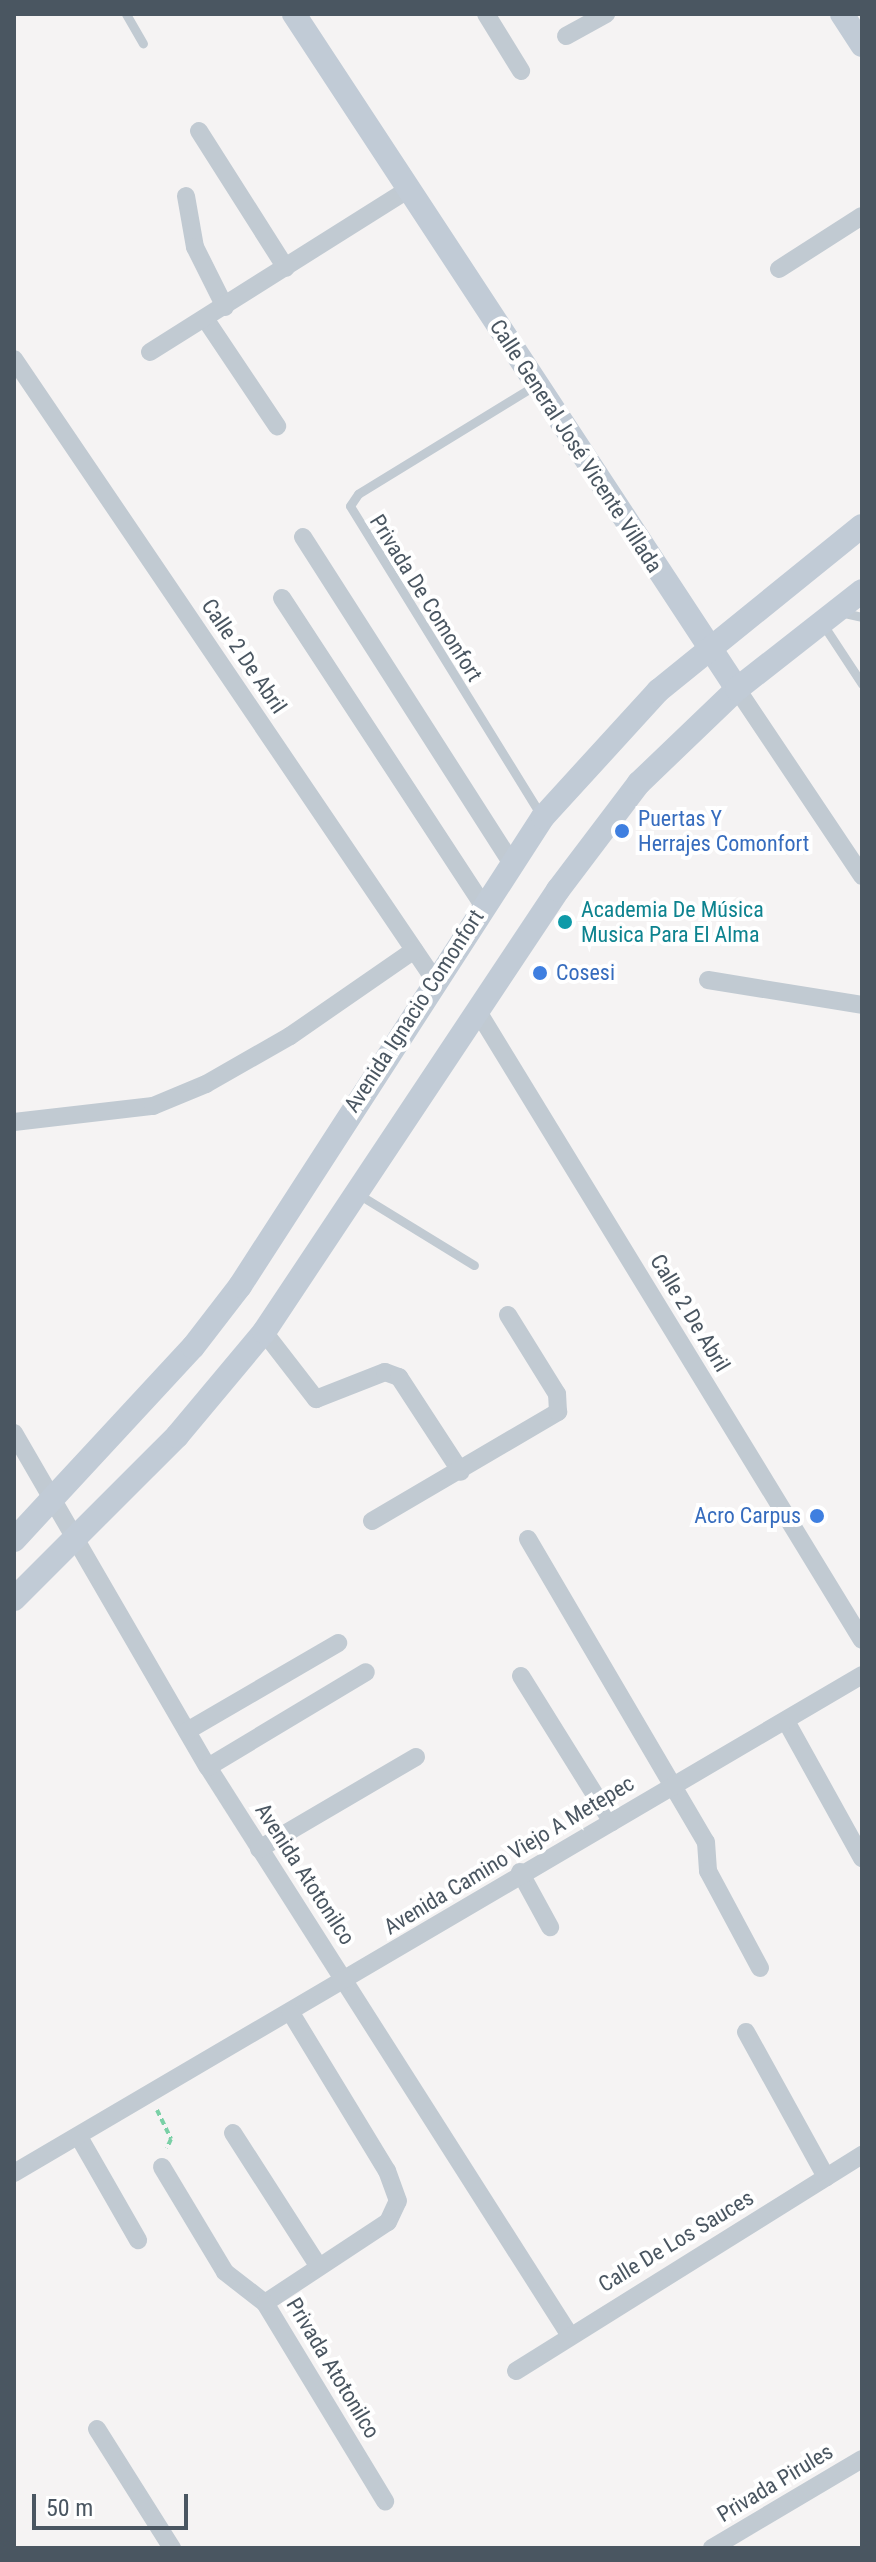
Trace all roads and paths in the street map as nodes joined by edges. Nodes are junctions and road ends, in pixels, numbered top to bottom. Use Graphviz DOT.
graph roads {
  1 [pos="126,14"];
  2 [pos="486,14"];
  3 [pos="606,14"];
  4 [pos="842,14"];
  5 [pos="304,17"];
  6 [pos="566,36"];
  7 [pos="143,44"];
  8 [pos="862,45"];
  9 [pos="521,71"];
  10 [pos="199,131"];
  11 [pos="406,191"];
  12 [pos="186,196"];
  13 [pos="862,216"];
  14 [pos="286,268"];
  15 [pos="779,269"];
  16 [pos="225,307"];
  17 [pos="206,320"];
  18 [pos="150,352"];
  19 [pos="14,360"];
  20 [pos="538,384"];
  21 [pos="277,426"];
  22 [pos="862,526"];
  23 [pos="303,537"];
  24 [pos="862,591"];
  25 [pos="282,598"];
  26 [pos="830,617"];
  27 [pos="862,617"];
  28 [pos="708,647"];
  29 [pos="862,684"];
  30 [pos="737,689"];
  31 [pos="543,817"];
  32 [pos="513,865"];
  33 [pos="862,876"];
  34 [pos="483,905"];
  35 [pos="414,950"];
  36 [pos="434,979"];
  37 [pos="708,980"];
  38 [pos="862,1005"];
  39 [pos="477,1010"];
  40 [pos="14,1122"];
  41 [pos="357,1193"];
  42 [pos="474,1265"];
  43 [pos="508,1315"];
  44 [pos="264,1332"];
  45 [pos="14,1433"];
  46 [pos="461,1472"];
  47 [pos="56,1496"];
  48 [pos="372,1521"];
  49 [pos="77,1533"];
  50 [pos="528,1539"];
  51 [pos="14,1540"];
  52 [pos="14,1599"];
  53 [pos="862,1640"];
  54 [pos="338,1643"];
  55 [pos="366,1672"];
  56 [pos="862,1675"];
  57 [pos="521,1676"];
  58 [pos="786,1721"];
  59 [pos="187,1731"];
  60 [pos="416,1757"];
  61 [pos="208,1767"];
  62 [pos="671,1787"];
  63 [pos="612,1822"];
  64 [pos="259,1849"];
  65 [pos="862,1858"];
  66 [pos="520,1872"];
  67 [pos="550,1927"];
  68 [pos="760,1968"];
  69 [pos="346,1981"];
  70 [pos="291,2013"];
  71 [pos="746,2032"];
  72 [pos="150,2097"];
  73 [pos="233,2133"];
  74 [pos="79,2137"];
  75 [pos="171,2139"];
  76 [pos="862,2155"];
  77 [pos="162,2167"];
  78 [pos="14,2173"];
  79 [pos="826,2177"];
  80 [pos="138,2240"];
  81 [pos="319,2267"];
  82 [pos="265,2303"];
  83 [pos="569,2334"];
  84 [pos="516,2371"];
  85 [pos="97,2429"];
  86 [pos="862,2459"];
  87 [pos="385,2501"];
  88 [pos="172,2548"];
  89 [pos="712,2548"];
  1 -- 7 [label="lane"];
  2 -- 9 [label="street"];
  3 -- 6 [label="street"];
  4 -- 8 [label="main road"];
  5 -- 11 [label="main road, Calle General José Vicente Villada"];
  10 -- 14 [label="street"];
  11 -- 14 [label="street"];
  11 -- 20 [label="main road, Calle General José Vicente Villada"];
  12 -- 16 [label="street"];
  13 -- 15 [label="street"];
  14 -- 16 [label="street"];
  16 -- 17 [label="street"];
  17 -- 18 [label="street"];
  17 -- 21 [label="street"];
  19 -- 35 [label="street, Calle 2 De Abril"];
  20 -- 28 [label="main road, Calle General José Vicente Villada"];
  20 -- 31 [label="lane, Privada De Comonfort"];
  22 -- 28 [label="main road, Avenida Ignacio Comonfort"];
  23 -- 32 [label="street"];
  24 -- 26 [label="main road"];
  25 -- 34 [label="street"];
  26 -- 27 [label="lane"];
  26 -- 29 [label="lane"];
  26 -- 30 [label="main road"];
  28 -- 30 [label="main road, Calle General José Vicente Villada"];
  28 -- 31 [label="main road, Avenida Ignacio Comonfort"];
  30 -- 33 [label="street, Calle General José Vicente Villada"];
  30 -- 39 [label="main road"];
  31 -- 32 [label="main road, Avenida Ignacio Comonfort"];
  32 -- 34 [label="main road, Avenida Ignacio Comonfort"];
  34 -- 36 [label="main road, Avenida Ignacio Comonfort"];
  35 -- 36 [label="street, Calle 2 De Abril"];
  35 -- 40 [label="street"];
  36 -- 47 [label="main road, Avenida Ignacio Comonfort"];
  37 -- 38 [label="street"];
  39 -- 41 [label="main road"];
  39 -- 53 [label="street, Calle 2 De Abril"];
  41 -- 42 [label="lane"];
  41 -- 44 [label="main road"];
  43 -- 46 [label="street"];
  44 -- 46 [label="street"];
  44 -- 49 [label="main road"];
  45 -- 47 [label="street, Avenida Atotonilco"];
  46 -- 48 [label="street"];
  47 -- 49 [label="street, Avenida Atotonilco"];
  47 -- 51 [label="main road, Avenida Ignacio Comonfort"];
  49 -- 52 [label="main road"];
  49 -- 59 [label="street, Avenida Atotonilco"];
  50 -- 62 [label="street"];
  54 -- 59 [label="street"];
  55 -- 61 [label="street"];
  56 -- 58 [label="street, Avenida Camino Viejo A Metepec"];
  57 -- 63 [label="street"];
  58 -- 62 [label="street, Avenida Camino Viejo A Metepec"];
  58 -- 65 [label="street"];
  59 -- 61 [label="street, Avenida Atotonilco"];
  60 -- 64 [label="street"];
  61 -- 64 [label="street, Avenida Atotonilco"];
  62 -- 63 [label="street, Avenida Camino Viejo A Metepec"];
  62 -- 68 [label="street"];
  63 -- 66 [label="street, Avenida Camino Viejo A Metepec"];
  64 -- 69 [label="street, Avenida Atotonilco"];
  66 -- 67 [label="street"];
  66 -- 69 [label="street, Avenida Camino Viejo A Metepec"];
  69 -- 70 [label="street, Avenida Camino Viejo A Metepec"];
  69 -- 83 [label="street, Avenida Atotonilco"];
  70 -- 72 [label="street, Avenida Camino Viejo A Metepec"];
  70 -- 81 [label="street, Privada Atotonilco"];
  71 -- 79 [label="street"];
  72 -- 74 [label="street, Avenida Camino Viejo A Metepec"];
  72 -- 75 [label="path"];
  73 -- 81 [label="street"];
  74 -- 78 [label="street, Avenida Camino Viejo A Metepec"];
  74 -- 80 [label="street"];
  76 -- 79 [label="street, Calle De Los Sauces"];
  77 -- 82 [label="street"];
  79 -- 83 [label="street, Calle De Los Sauces"];
  81 -- 82 [label="street, Privada Atotonilco"];
  82 -- 87 [label="street, Privada Atotonilco"];
  83 -- 84 [label="street, Calle De Los Sauces"];
  85 -- 88 [label="street"];
  86 -- 89 [label="street, Privada Pirules"];
}
